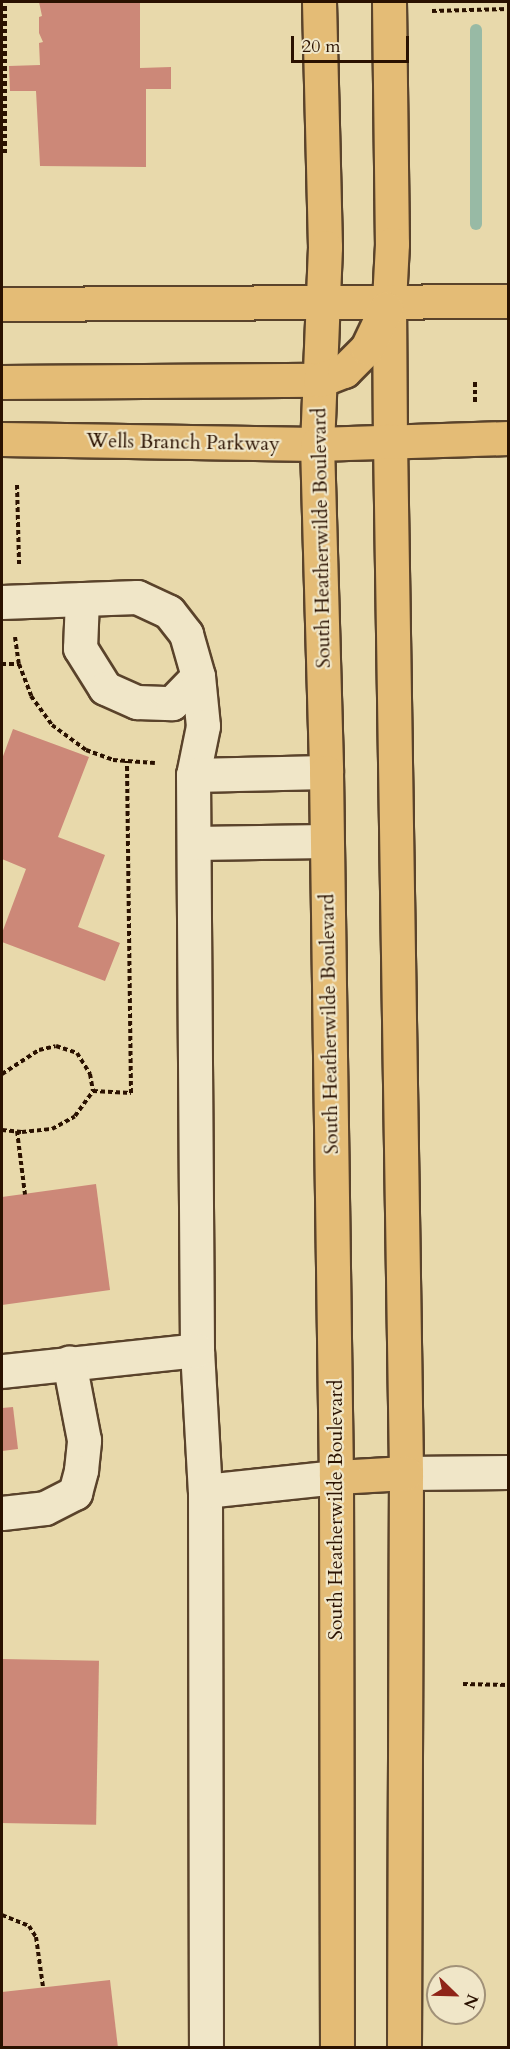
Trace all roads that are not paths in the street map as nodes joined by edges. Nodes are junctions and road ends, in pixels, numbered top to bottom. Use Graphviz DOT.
graph roads {
  1 [pos="319,2"];
  2 [pos="389,2"];
  3 [pos="389,301"];
  4 [pos="508,301"];
  5 [pos="322,303"];
  6 [pos="2,304"];
  7 [pos="320,380"];
  8 [pos="2,382"];
  9 [pos="508,438"];
  10 [pos="2,439"];
  11 [pos="390,440"];
  12 [pos="317,444"];
  13 [pos="82,599"];
  14 [pos="8,616"];
  15 [pos="198,676"];
  16 [pos="326,772"];
  17 [pos="193,776"];
  18 [pos="326,842"];
  19 [pos="194,843"];
  20 [pos="197,1350"];
  21 [pos="69,1362"];
  22 [pos="2,1371"];
  23 [pos="508,1472"];
  24 [pos="406,1473"];
  25 [pos="336,1477"];
  26 [pos="205,1491"];
  27 [pos="2,1513"];
  28 [pos="206,2048"];
  29 [pos="337,2048"];
  30 [pos="404,2048"];
  1 -- 5 [label="main road, South Heatherwilde Boulevard"];
  2 -- 3 [label="main road"];
  3 -- 4 [label="main road"];
  3 -- 5 [label="main road"];
  3 -- 7 [label="main road"];
  3 -- 11 [label="main road"];
  5 -- 6 [label="main road"];
  5 -- 7 [label="main road, South Heatherwilde Boulevard"];
  7 -- 8 [label="main road"];
  7 -- 12 [label="main road, South Heatherwilde Boulevard"];
  9 -- 11 [label="main road, Wells Branch Parkway"];
  10 -- 12 [label="main road, Wells Branch Parkway"];
  11 -- 12 [label="main road, Wells Branch Parkway"];
  11 -- 24 [label="main road"];
  12 -- 16 [label="main road, South Heatherwilde Boulevard"];
  13 -- 14 [label="lane"];
  13 -- 15 [label="lane"];
  13 -- 15 [label="lane"];
  15 -- 17 [label="lane"];
  16 -- 17 [label="lane"];
  16 -- 18 [label="main road, South Heatherwilde Boulevard"];
  17 -- 19 [label="lane"];
  18 -- 19 [label="lane"];
  18 -- 25 [label="main road, South Heatherwilde Boulevard"];
  19 -- 20 [label="lane"];
  20 -- 21 [label="lane"];
  20 -- 26 [label="lane"];
  21 -- 22 [label="lane"];
  21 -- 27 [label="lane"];
  23 -- 24 [label="lane"];
  24 -- 25 [label="main road"];
  24 -- 30 [label="main road"];
  25 -- 26 [label="lane"];
  25 -- 29 [label="main road, South Heatherwilde Boulevard"];
  26 -- 28 [label="lane"];
}
